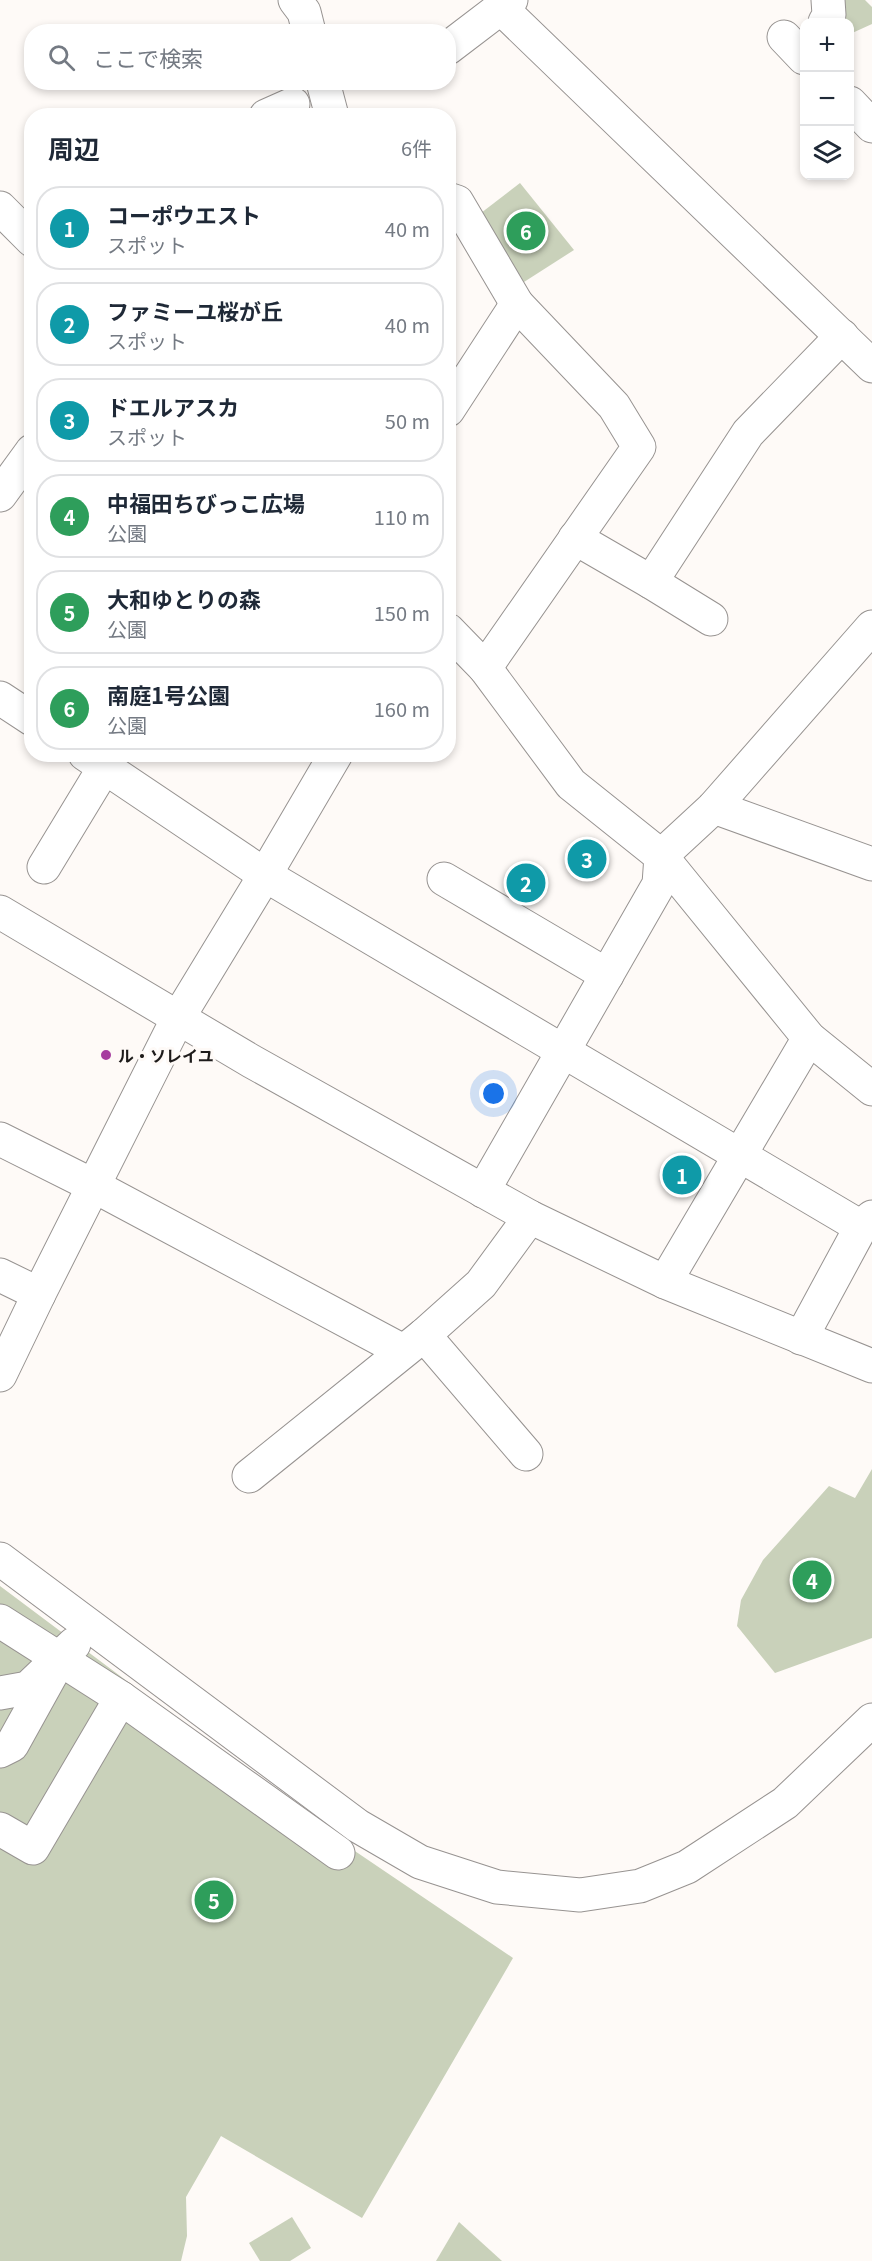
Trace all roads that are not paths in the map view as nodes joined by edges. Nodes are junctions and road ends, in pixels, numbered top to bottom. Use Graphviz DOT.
graph roads {
  1 [pos="295,0"];
  2 [pos="828,0"];
  3 [pos="506,4"];
  4 [pos="828,18"];
  5 [pos="307,24"];
  6 [pos="456,42"];
  7 [pos="325,90"];
  8 [pos="331,108"];
  9 [pos="854,108"];
  10 [pos="872,126"];
  11 [pos="456,202"];
  12 [pos="517,304"];
  13 [pos="842,336"];
  14 [pos="872,366"];
  15 [pos="456,398"];
  16 [pos="24,462"];
  17 [pos="0,495"];
  18 [pos="575,538"];
  19 [pos="651,582"];
  20 [pos="711,619"];
  21 [pos="872,627"];
  22 [pos="456,638"];
  23 [pos="485,668"];
  24 [pos="0,698"];
  25 [pos="24,714"];
  26 [pos="95,762"];
  27 [pos="96,762"];
  28 [pos="331,762"];
  29 [pos="714,807"];
  30 [pos="661,856"];
  31 [pos="872,864"];
  32 [pos="44,867"];
  33 [pos="266,875"];
  34 [pos="444,879"];
  35 [pos="0,912"];
  36 [pos="607,975"];
  37 [pos="178,1018"];
  38 [pos="809,1038"];
  39 [pos="564,1050"];
  40 [pos="872,1089"];
  41 [pos="0,1139"];
  42 [pos="740,1154"];
  43 [pos="94,1186"];
  44 [pos="483,1191"];
  45 [pos="530,1217"];
  46 [pos="867,1222"];
  47 [pos="0,1275"];
  48 [pos="665,1282"];
  49 [pos="39,1293"];
  50 [pos="801,1338"];
  51 [pos="413,1343"];
  52 [pos="872,1366"];
  53 [pos="0,1376"];
  54 [pos="526,1454"];
  55 [pos="249,1476"];
  56 [pos="0,1559"];
  57 [pos="0,1621"];
  58 [pos="89,1627"];
  59 [pos="60,1658"];
  60 [pos="0,1693"];
  61 [pos="121,1698"];
  62 [pos="872,1720"];
  63 [pos="0,1751"];
  64 [pos="0,1829"];
  65 [pos="339,1853"];
  1 -- 5 [label="street"];
  2 -- 4 [label="street"];
  3 -- 6 [label="street"];
  3 -- 13 [label="street"];
  7 -- 8 [label="street"];
  9 -- 10 [label="street"];
  11 -- 12 [label="street"];
  12 -- 15 [label="street"];
  12 -- 18 [label="street"];
  13 -- 14 [label="street"];
  13 -- 19 [label="street"];
  16 -- 17 [label="street"];
  18 -- 19 [label="street"];
  18 -- 23 [label="street"];
  19 -- 20 [label="street"];
  21 -- 29 [label="street"];
  22 -- 23 [label="street"];
  23 -- 30 [label="street"];
  24 -- 25 [label="street"];
  26 -- 32 [label="street"];
  27 -- 33 [label="street"];
  28 -- 33 [label="street"];
  29 -- 30 [label="street"];
  29 -- 31 [label="street"];
  30 -- 36 [label="street"];
  30 -- 38 [label="street"];
  33 -- 37 [label="street"];
  33 -- 39 [label="street"];
  34 -- 36 [label="street"];
  35 -- 37 [label="street"];
  36 -- 39 [label="street"];
  37 -- 43 [label="street"];
  37 -- 44 [label="street"];
  38 -- 40 [label="street"];
  38 -- 42 [label="street"];
  39 -- 42 [label="street"];
  39 -- 44 [label="street"];
  41 -- 43 [label="street"];
  42 -- 46 [label="street"];
  42 -- 48 [label="street"];
  43 -- 49 [label="street"];
  43 -- 51 [label="street"];
  44 -- 45 [label="street"];
  45 -- 48 [label="street"];
  45 -- 51 [label="street"];
  46 -- 50 [label="street"];
  47 -- 49 [label="street"];
  48 -- 50 [label="street"];
  49 -- 53 [label="street"];
  50 -- 52 [label="street"];
  51 -- 54 [label="street"];
  51 -- 55 [label="street"];
  56 -- 58 [label="street"];
  57 -- 59 [label="street"];
  58 -- 59 [label="street"];
  58 -- 62 [label="street"];
  59 -- 60 [label="street"];
  59 -- 61 [label="street"];
  59 -- 63 [label="street"];
  61 -- 64 [label="street"];
  61 -- 65 [label="street"];
}
